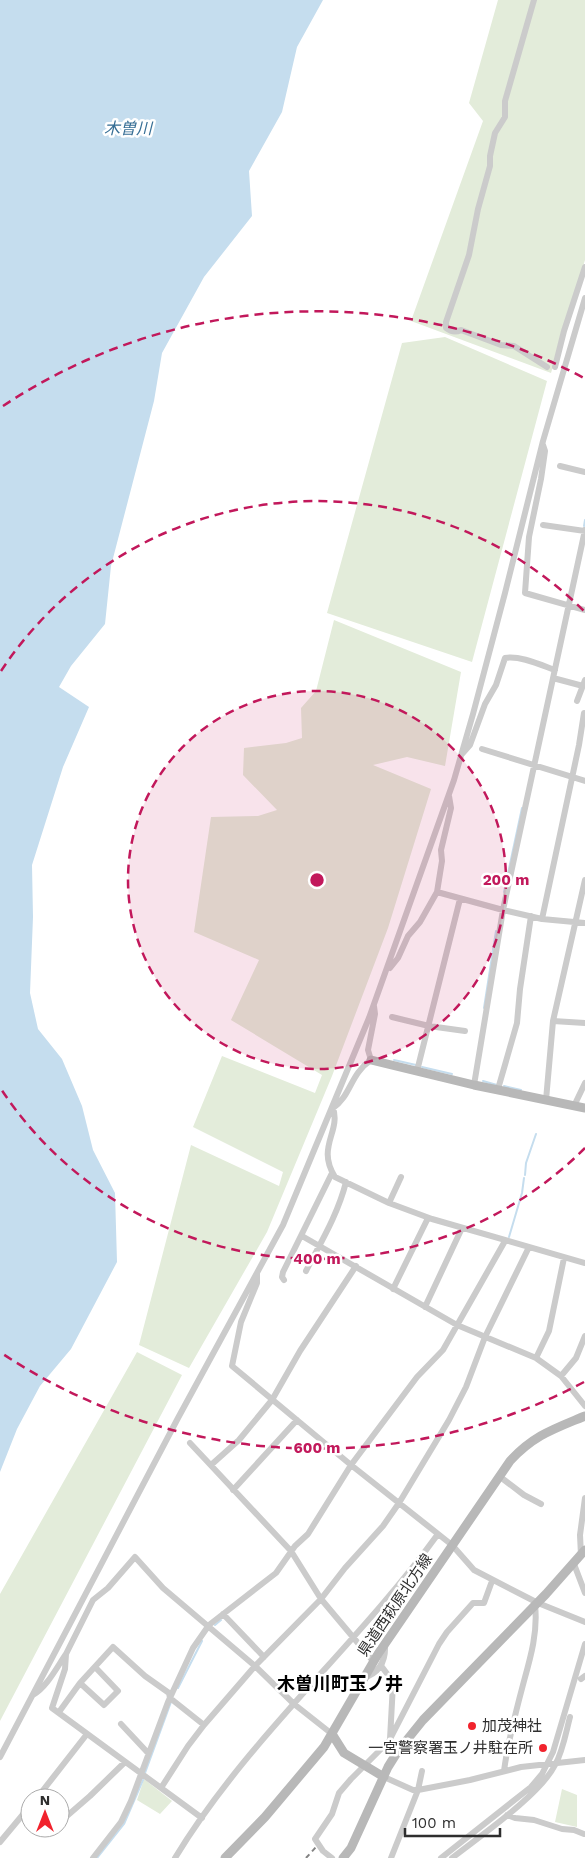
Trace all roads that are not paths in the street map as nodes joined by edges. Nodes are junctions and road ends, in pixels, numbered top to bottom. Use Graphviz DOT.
graph roads {
  1 [pos="534,0"];
  2 [pos="585,267"];
  3 [pos="585,298"];
  4 [pos="547,367"];
  5 [pos="555,367"];
  6 [pos="543,441"];
  7 [pos="560,466"];
  8 [pos="585,472"];
  9 [pos="543,525"];
  10 [pos="585,531"];
  11 [pos="570,605"];
  12 [pos="585,610"];
  13 [pos="554,670"];
  14 [pos="553,678"];
  15 [pos="584,684"];
  16 [pos="577,701"];
  17 [pos="584,713"];
  18 [pos="482,749"];
  19 [pos="462,754"];
  20 [pos="534,765"];
  21 [pos="571,776"];
  22 [pos="585,781"];
  23 [pos="448,794"];
  24 [pos="585,880"];
  25 [pos="437,892"];
  26 [pos="460,899"];
  27 [pos="503,910"];
  28 [pos="531,916"];
  29 [pos="542,919"];
  30 [pos="575,922"];
  31 [pos="585,923"];
  32 [pos="385,974"];
  33 [pos="374,1005"];
  34 [pos="392,1017"];
  35 [pos="553,1022"];
  36 [pos="585,1023"];
  37 [pos="429,1026"];
  38 [pos="465,1031"];
  39 [pos="371,1060"];
  40 [pos="417,1072"];
  41 [pos="585,1083"];
  42 [pos="474,1086"];
  43 [pos="498,1089"];
  44 [pos="546,1100"];
  45 [pos="574,1106"];
  46 [pos="333,1108"];
  47 [pos="585,1108"];
  48 [pos="332,1173"];
  49 [pos="401,1177"];
  50 [pos="346,1182"];
  51 [pos="390,1203"];
  52 [pos="428,1218"];
  53 [pos="462,1228"];
  54 [pos="302,1236"];
  55 [pos="505,1241"];
  56 [pos="319,1246"];
  57 [pos="529,1247"];
  58 [pos="564,1258"];
  59 [pos="585,1263"];
  60 [pos="356,1266"];
  61 [pos="306,1271"];
  62 [pos="257,1273"];
  63 [pos="284,1280"];
  64 [pos="393,1289"];
  65 [pos="425,1307"];
  66 [pos="457,1325"];
  67 [pos="585,1336"];
  68 [pos="485,1337"];
  69 [pos="536,1358"];
  70 [pos="562,1376"];
  71 [pos="272,1400"];
  72 [pos="585,1406"];
  73 [pos="585,1416"];
  74 [pos="297,1420"];
  75 [pos="190,1443"];
  76 [pos="211,1465"];
  77 [pos="351,1465"];
  78 [pos="499,1476"];
  79 [pos="233,1490"];
  80 [pos="585,1498"];
  81 [pos="399,1503"];
  82 [pos="541,1504"];
  83 [pos="438,1534"];
  84 [pos="452,1545"];
  85 [pos="291,1551"];
  86 [pos="583,1553"];
  87 [pos="574,1564"];
  88 [pos="492,1581"];
  89 [pos="585,1592"];
  90 [pos="321,1599"];
  91 [pos="537,1604"];
  92 [pos="222,1614"];
  93 [pos="585,1622"];
  94 [pos="209,1625"];
  95 [pos="353,1639"];
  96 [pos="385,1643"];
  97 [pos="585,1644"];
  98 [pos="66,1654"];
  99 [pos="264,1657"];
  100 [pos="373,1661"];
  101 [pos="255,1666"];
  102 [pos="95,1667"];
  103 [pos="382,1667"];
  104 [pos="363,1678"];
  105 [pos="80,1683"];
  106 [pos="32,1695"];
  107 [pos="170,1698"];
  108 [pos="294,1704"];
  109 [pos="59,1712"];
  110 [pos="570,1717"];
  111 [pos="121,1724"];
  112 [pos="204,1725"];
  113 [pos="87,1734"];
  114 [pos="332,1734"];
  115 [pos="390,1741"];
  116 [pos="148,1753"];
  117 [pos="0,1757"];
  118 [pos="585,1760"];
  119 [pos="124,1763"];
  120 [pos="556,1764"];
  121 [pos="547,1765"];
  122 [pos="364,1766"];
  123 [pos="422,1771"];
  124 [pos="504,1771"];
  125 [pos="141,1774"];
  126 [pos="384,1778"];
  127 [pos="44,1788"];
  128 [pos="161,1788"];
  129 [pos="418,1790"];
  130 [pos="70,1813"];
  131 [pos="507,1814"];
  132 [pos="20,1818"];
  133 [pos="202,1818"];
  134 [pos="584,1834"];
  135 [pos="0,1842"];
  136 [pos="92,1858"];
  137 [pos="175,1858"];
  138 [pos="225,1858"];
  139 [pos="332,1858"];
  140 [pos="343,1858"];
  141 [pos="391,1858"];
  142 [pos="441,1858"];
  143 [pos="452,1858"];
  1 -- 4 [label="street"];
  2 -- 5 [label="street"];
  3 -- 6 [label="street"];
  6 -- 11 [label="street"];
  6 -- 19 [label="street"];
  7 -- 8 [label="street"];
  9 -- 10 [label="street"];
  10 -- 11 [label="street"];
  11 -- 12 [label="street"];
  11 -- 13 [label="street"];
  13 -- 14 [label="street"];
  13 -- 19 [label="street"];
  14 -- 15 [label="street"];
  14 -- 20 [label="street"];
  15 -- 16 [label="street"];
  17 -- 21 [label="street"];
  18 -- 20 [label="street"];
  19 -- 23 [label="street"];
  20 -- 21 [label="street"];
  20 -- 27 [label="street"];
  21 -- 22 [label="street"];
  21 -- 29 [label="street"];
  23 -- 25 [label="street"];
  23 -- 32 [label="street"];
  24 -- 30 [label="street"];
  25 -- 26 [label="street"];
  25 -- 32 [label="street"];
  26 -- 27 [label="street"];
  26 -- 37 [label="street"];
  27 -- 28 [label="street"];
  27 -- 42 [label="street"];
  28 -- 29 [label="street"];
  28 -- 43 [label="street"];
  29 -- 30 [label="street"];
  30 -- 31 [label="street"];
  30 -- 35 [label="street"];
  32 -- 33 [label="street"];
  33 -- 39 [label="street"];
  33 -- 46 [label="street"];
  34 -- 37 [label="street"];
  35 -- 36 [label="street"];
  35 -- 44 [label="street"];
  37 -- 38 [label="street"];
  37 -- 40 [label="street"];
  39 -- 40 [label="street"];
  39 -- 46 [label="street"];
  40 -- 42 [label="street"];
  41 -- 45 [label="street"];
  42 -- 43 [label="street"];
  43 -- 44 [label="street"];
  44 -- 45 [label="street"];
  45 -- 47 [label="street"];
  46 -- 48 [label="street"];
  46 -- 62 [label="street"];
  48 -- 50 [label="street"];
  48 -- 54 [label="street"];
  49 -- 51 [label="street"];
  50 -- 51 [label="street"];
  50 -- 56 [label="street"];
  51 -- 52 [label="street"];
  52 -- 53 [label="street"];
  52 -- 64 [label="street"];
  53 -- 55 [label="street"];
  53 -- 65 [label="street"];
  54 -- 56 [label="street"];
  54 -- 63 [label="street"];
  55 -- 57 [label="street"];
  55 -- 66 [label="street"];
  56 -- 60 [label="street"];
  56 -- 61 [label="street"];
  57 -- 58 [label="street"];
  57 -- 68 [label="street"];
  58 -- 59 [label="street"];
  58 -- 69 [label="street"];
  60 -- 64 [label="street"];
  60 -- 71 [label="street"];
  62 -- 71 [label="street"];
  62 -- 106 [label="street"];
  64 -- 65 [label="street"];
  65 -- 66 [label="street"];
  66 -- 68 [label="street"];
  66 -- 77 [label="street"];
  67 -- 70 [label="street"];
  68 -- 69 [label="street"];
  68 -- 81 [label="street"];
  69 -- 70 [label="street"];
  70 -- 72 [label="street"];
  71 -- 74 [label="street"];
  71 -- 76 [label="street"];
  73 -- 78 [label="street, 県道西萩原北方線"];
  74 -- 77 [label="street"];
  74 -- 79 [label="street"];
  75 -- 76 [label="street"];
  76 -- 79 [label="street"];
  77 -- 81 [label="street"];
  77 -- 85 [label="street"];
  78 -- 82 [label="street"];
  78 -- 84 [label="street, 県道西萩原北方線"];
  79 -- 85 [label="street"];
  80 -- 86 [label="street"];
  81 -- 83 [label="street"];
  81 -- 90 [label="street"];
  83 -- 84 [label="street"];
  83 -- 95 [label="street"];
  84 -- 88 [label="street"];
  84 -- 96 [label="street, 県道西萩原北方線"];
  85 -- 90 [label="street"];
  85 -- 92 [label="street"];
  86 -- 87 [label="street"];
  87 -- 89 [label="street"];
  87 -- 91 [label="street"];
  88 -- 91 [label="street"];
  88 -- 115 [label="street"];
  90 -- 95 [label="street"];
  90 -- 99 [label="street"];
  91 -- 93 [label="street"];
  91 -- 124 [label="street"];
  91 -- 126 [label="street"];
  92 -- 94 [label="street"];
  92 -- 99 [label="street"];
  94 -- 98 [label="street"];
  94 -- 101 [label="street"];
  94 -- 107 [label="street"];
  95 -- 100 [label="street"];
  95 -- 108 [label="street"];
  96 -- 100 [label="street, 県道西萩原北方線"];
  96 -- 103 [label="street"];
  97 -- 121 [label="street"];
  98 -- 106 [label="street"];
  98 -- 109 [label="street"];
  99 -- 101 [label="street"];
  100 -- 104 [label="street, 県道西萩原北方線"];
  101 -- 108 [label="street"];
  101 -- 112 [label="street"];
  102 -- 105 [label="street"];
  102 -- 105 [label="street"];
  102 -- 107 [label="street"];
  103 -- 104 [label="street"];
  103 -- 115 [label="street"];
  104 -- 114 [label="street, 県道西萩原北方線"];
  105 -- 109 [label="street"];
  106 -- 117 [label="street"];
  107 -- 112 [label="street"];
  107 -- 116 [label="street"];
  108 -- 114 [label="street"];
  108 -- 133 [label="street"];
  109 -- 113 [label="street"];
  110 -- 120 [label="street"];
  111 -- 116 [label="street"];
  112 -- 128 [label="street"];
  113 -- 119 [label="street"];
  113 -- 127 [label="street"];
  114 -- 122 [label="street"];
  114 -- 138 [label="street, 県道西萩原北方線"];
  115 -- 122 [label="street"];
  116 -- 125 [label="street"];
  118 -- 120 [label="street"];
  119 -- 125 [label="street"];
  119 -- 130 [label="street"];
  120 -- 121 [label="street"];
  120 -- 131 [label="street"];
  121 -- 124 [label="street"];
  121 -- 142 [label="street"];
  122 -- 126 [label="street"];
  122 -- 139 [label="street"];
  123 -- 129 [label="street"];
  124 -- 129 [label="street"];
  125 -- 128 [label="street"];
  125 -- 136 [label="street"];
  126 -- 129 [label="street"];
  126 -- 140 [label="street"];
  128 -- 133 [label="street"];
  129 -- 141 [label="street"];
  131 -- 134 [label="street"];
  131 -- 143 [label="street"];
  132 -- 135 [label="street"];
  133 -- 137 [label="street"];
}
